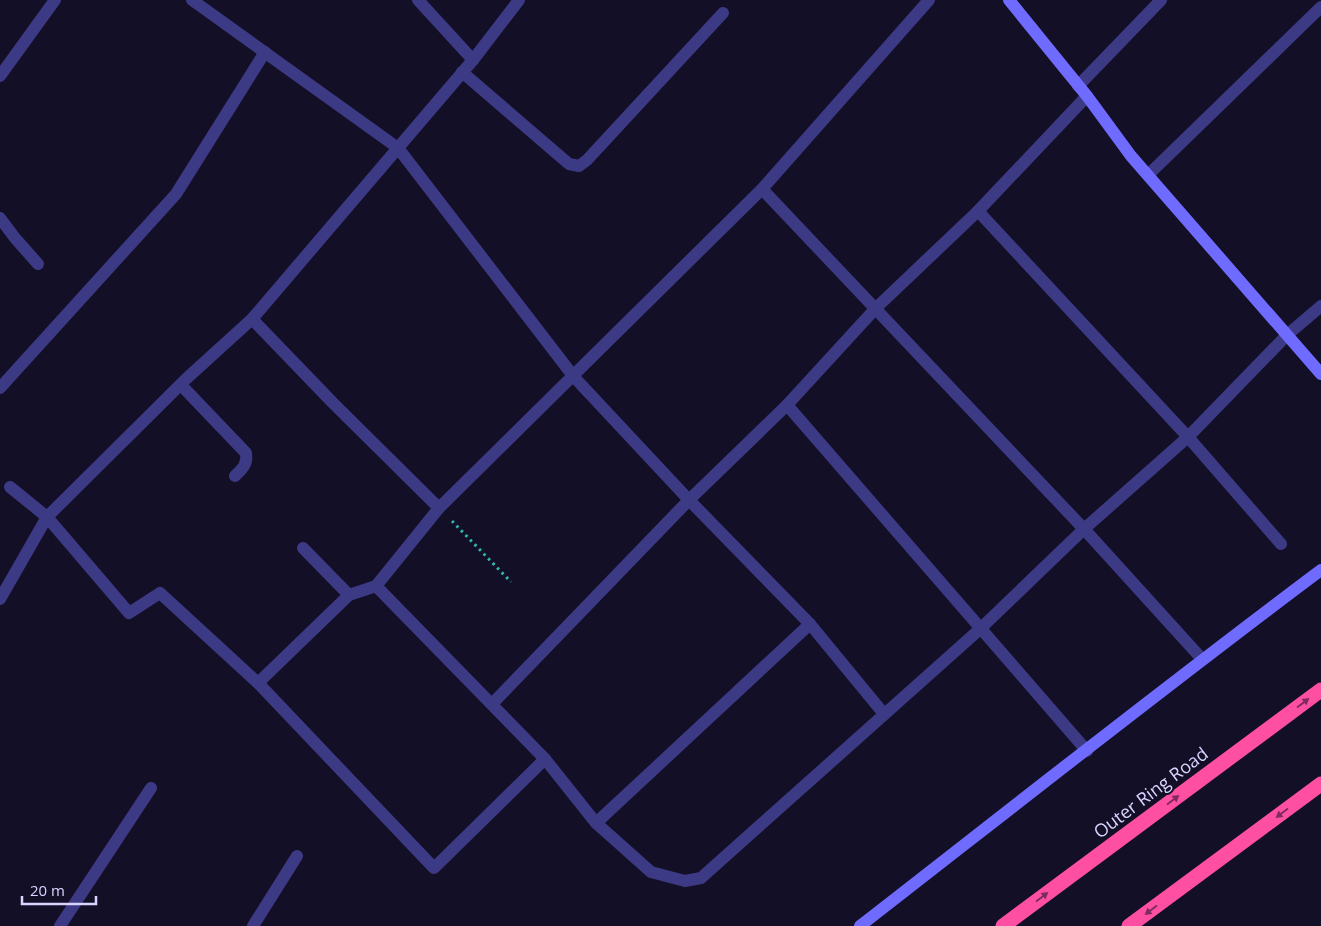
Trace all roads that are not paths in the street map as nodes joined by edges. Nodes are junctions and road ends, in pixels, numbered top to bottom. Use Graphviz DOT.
graph roads {
  1 [pos="55,0"];
  2 [pos="192,0"];
  3 [pos="418,0"];
  4 [pos="518,0"];
  5 [pos="929,0"];
  6 [pos="1009,0"];
  7 [pos="1161,0"];
  8 [pos="1321,7"];
  9 [pos="723,13"];
  10 [pos="265,52"];
  11 [pos="473,60"];
  12 [pos="462,72"];
  13 [pos="0,76"];
  14 [pos="1083,91"];
  15 [pos="398,148"];
  16 [pos="1148,175"];
  17 [pos="762,189"];
  18 [pos="978,211"];
  19 [pos="0,218"];
  20 [pos="38,264"];
  21 [pos="1321,306"];
  22 [pos="876,308"];
  23 [pos="252,318"];
  24 [pos="1287,335"];
  25 [pos="1321,374"];
  26 [pos="574,376"];
  27 [pos="181,385"];
  28 [pos="0,388"];
  29 [pos="787,405"];
  30 [pos="1188,437"];
  31 [pos="235,476"];
  32 [pos="10,487"];
  33 [pos="689,500"];
  34 [pos="439,508"];
  35 [pos="47,518"];
  36 [pos="1084,529"];
  37 [pos="1281,544"];
  38 [pos="304,548"];
  39 [pos="1321,570"];
  40 [pos="376,586"];
  41 [pos="349,595"];
  42 [pos="0,600"];
  43 [pos="810,624"];
  44 [pos="980,629"];
  45 [pos="1202,659"];
  46 [pos="258,683"];
  47 [pos="1321,690"];
  48 [pos="492,704"];
  49 [pos="884,714"];
  50 [pos="1087,750"];
  51 [pos="545,759"];
  52 [pos="1321,784"];
  53 [pos="150,788"];
  54 [pos="596,823"];
  55 [pos="297,856"];
  56 [pos="60,926"];
  57 [pos="254,926"];
  58 [pos="860,926"];
  59 [pos="1003,926"];
  60 [pos="1129,926"];
  1 -- 13 [label="street"];
  2 -- 10 [label="street"];
  3 -- 11 [label="street"];
  4 -- 11 [label="street"];
  5 -- 17 [label="street"];
  6 -- 14 [label="street"];
  7 -- 14 [label="street"];
  8 -- 16 [label="street"];
  9 -- 12 [label="street"];
  10 -- 15 [label="street"];
  10 -- 28 [label="street"];
  11 -- 12 [label="street"];
  12 -- 15 [label="street"];
  14 -- 16 [label="street"];
  14 -- 18 [label="street"];
  15 -- 23 [label="street"];
  15 -- 26 [label="street"];
  16 -- 24 [label="street"];
  17 -- 22 [label="street"];
  17 -- 26 [label="street"];
  18 -- 22 [label="street"];
  18 -- 30 [label="street"];
  19 -- 20 [label="street"];
  21 -- 24 [label="street"];
  22 -- 29 [label="street"];
  22 -- 36 [label="street"];
  23 -- 27 [label="street"];
  23 -- 34 [label="street"];
  24 -- 25 [label="street"];
  24 -- 30 [label="street"];
  26 -- 33 [label="street"];
  26 -- 34 [label="street"];
  27 -- 31 [label="street"];
  27 -- 35 [label="street"];
  29 -- 33 [label="street"];
  29 -- 44 [label="street"];
  30 -- 36 [label="street"];
  30 -- 37 [label="street"];
  32 -- 35 [label="street"];
  33 -- 43 [label="street"];
  33 -- 48 [label="street"];
  34 -- 40 [label="street"];
  35 -- 42 [label="street"];
  35 -- 46 [label="street"];
  36 -- 44 [label="street"];
  36 -- 45 [label="street"];
  38 -- 41 [label="street"];
  39 -- 45 [label="street"];
  40 -- 41 [label="street"];
  40 -- 48 [label="street"];
  41 -- 46 [label="street"];
  43 -- 49 [label="street"];
  43 -- 54 [label="street"];
  44 -- 49 [label="street"];
  44 -- 50 [label="street"];
  45 -- 50 [label="street"];
  46 -- 51 [label="street"];
  59 -- 47 [label="highway, Outer Ring Road, one-way"];
  48 -- 51 [label="street"];
  49 -- 54 [label="street"];
  50 -- 58 [label="street"];
  51 -- 54 [label="street"];
  52 -- 60 [label="highway, one-way"];
  53 -- 56 [label="street"];
  55 -- 57 [label="street"];
}
